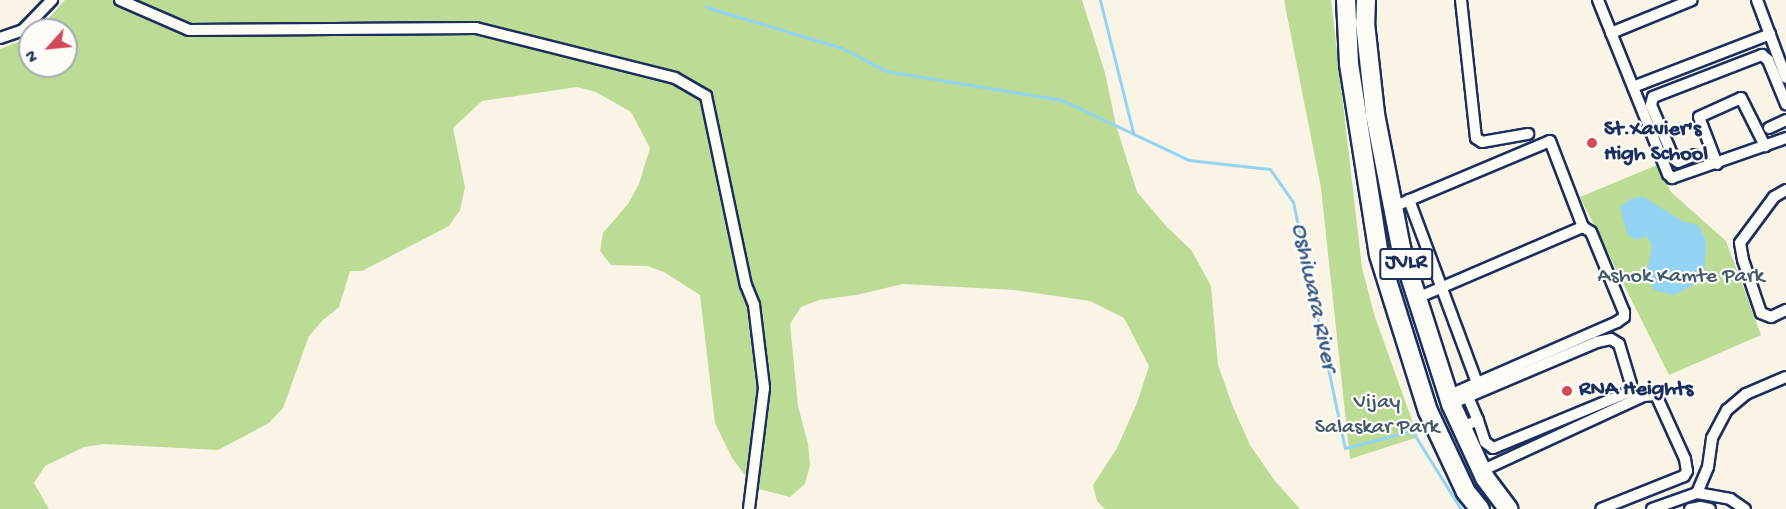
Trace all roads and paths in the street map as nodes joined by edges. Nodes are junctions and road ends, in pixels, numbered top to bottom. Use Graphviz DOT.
graph roads {
  1 [pos="52,0"];
  2 [pos="120,0"];
  3 [pos="1346,0"];
  4 [pos="1366,0"];
  5 [pos="1461,0"];
  6 [pos="1598,0"];
  7 [pos="1692,0"];
  8 [pos="1757,0"];
  9 [pos="1611,33"];
  10 [pos="1770,34"];
  11 [pos="0,38"];
  12 [pos="1786,78"];
  13 [pos="1633,87"];
  14 [pos="1786,104"];
  15 [pos="1786,120"];
  16 [pos="1769,128"];
  17 [pos="1528,134"];
  18 [pos="1786,138"];
  19 [pos="1765,146"];
  20 [pos="1695,155"];
  21 [pos="1717,164"];
  22 [pos="1786,190"];
  23 [pos="1401,203"];
  24 [pos="1583,227"];
  25 [pos="1443,285"];
  26 [pos="1417,298"];
  27 [pos="1786,310"];
  28 [pos="1786,377"];
  29 [pos="1477,382"];
  30 [pos="1468,397"];
  31 [pos="1449,400"];
  32 [pos="1469,424"];
  33 [pos="1481,471"];
  34 [pos="1697,493"];
  35 [pos="749,509"];
  36 [pos="1480,509"];
  37 [pos="1508,509"];
  38 [pos="1600,509"];
  39 [pos="1652,509"];
  40 [pos="1690,509"];
  41 [pos="1710,509"];
  42 [pos="1745,509"];
  1 -- 11 [label="street"];
  2 -- 35 [label="street"];
  3 -- 36 [label="main road, JVLR"];
  4 -- 23 [label="main road, JVLR"];
  5 -- 17 [label="street"];
  6 -- 9 [label="street"];
  7 -- 9 [label="street"];
  8 -- 10 [label="street"];
  9 -- 13 [label="street"];
  10 -- 12 [label="street"];
  10 -- 13 [label="street"];
  13 -- 21 [label="street"];
  14 -- 20 [label="street"];
  15 -- 16 [label="street"];
  18 -- 19 [label="street"];
  19 -- 21 [label="street"];
  19 -- 21 [label="street"];
  22 -- 27 [label="street"];
  23 -- 24 [label="street"];
  23 -- 25 [label="street"];
  23 -- 26 [label="main road, JVLR"];
  24 -- 25 [label="street"];
  24 -- 29 [label="street"];
  25 -- 26 [label="street"];
  25 -- 29 [label="street"];
  26 -- 31 [label="main road, JVLR"];
  28 -- 34 [label="street"];
  29 -- 31 [label="street"];
  30 -- 31 [label="street"];
  30 -- 32 [label="street"];
  30 -- 32 [label="street"];
  31 -- 32 [label="main road, JVLR"];
  32 -- 33 [label="main road, JVLR"];
  33 -- 37 [label="main road, JVLR"];
  33 -- 38 [label="street"];
  34 -- 39 [label="street"];
  34 -- 42 [label="street"];
  40 -- 41 [label="street"];
}
